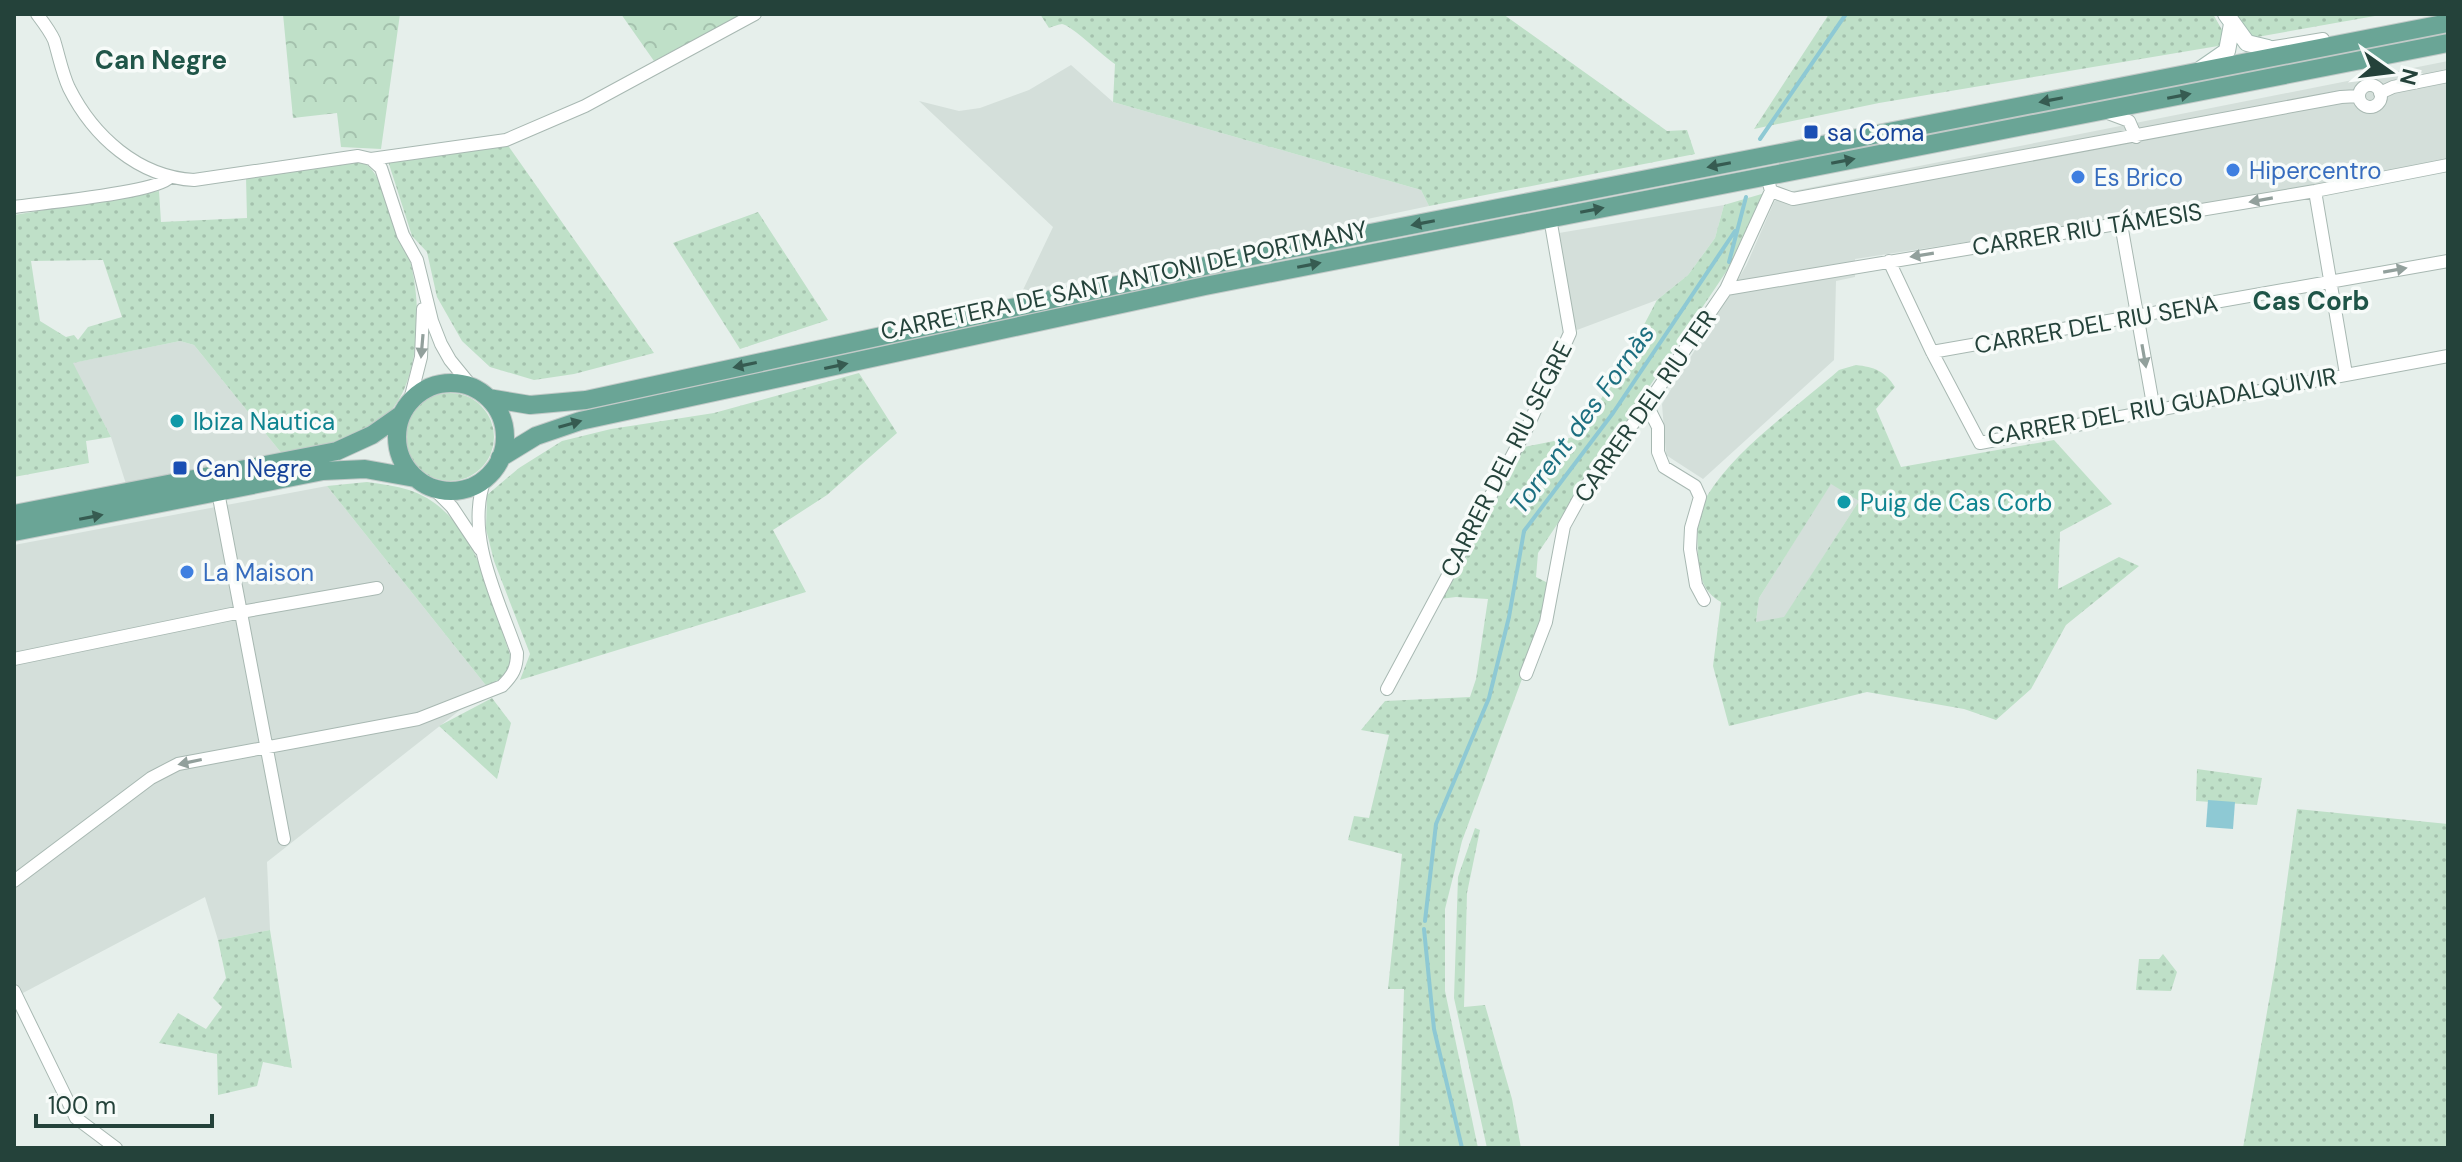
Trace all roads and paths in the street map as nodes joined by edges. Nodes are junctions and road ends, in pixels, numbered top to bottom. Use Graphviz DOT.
graph roads {
  1 [pos="37,14"];
  2 [pos="755,14"];
  3 [pos="2229,19"];
  4 [pos="2448,23"];
  5 [pos="2366,39"];
  6 [pos="2448,43"];
  7 [pos="2268,48"];
  8 [pos="2194,72"];
  9 [pos="2448,76"];
  10 [pos="2102,111"];
  11 [pos="2136,137"];
  12 [pos="371,159"];
  13 [pos="2448,165"];
  14 [pos="170,177"];
  15 [pos="1769,184"];
  16 [pos="2315,191"];
  17 [pos="14,207"];
  18 [pos="1550,218"];
  19 [pos="2121,224"];
  20 [pos="1889,261"];
  21 [pos="2448,261"];
  22 [pos="2330,282"];
  23 [pos="1726,289"];
  24 [pos="423,290"];
  25 [pos="2137,318"];
  26 [pos="1932,352"];
  27 [pos="2448,356"];
  28 [pos="2346,374"];
  29 [pos="472,387"];
  30 [pos="488,398"];
  31 [pos="1647,405"];
  32 [pos="406,407"];
  33 [pos="2154,410"];
  34 [pos="500,458"];
  35 [pos="415,478"];
  36 [pos="485,479"];
  37 [pos="433,488"];
  38 [pos="218,492"];
  39 [pos="14,514"];
  40 [pos="14,532"];
  41 [pos="485,557"];
  42 [pos="377,588"];
  43 [pos="1704,600"];
  44 [pos="241,612"];
  45 [pos="14,659"];
  46 [pos="1526,674"];
  47 [pos="1387,689"];
  48 [pos="266,748"];
  49 [pos="284,839"];
  50 [pos="14,881"];
  51 [pos="14,991"];
  52 [pos="116,1148"];
  1 -- 14 [label="street"];
  2 -- 12 [label="street"];
  3 -- 7 [label="street"];
  3 -- 8 [label="street"];
  4 -- 5 [label="main road, CARRETERA DE SANT ANTONI DE PORTMANY"];
  5 -- 7 [label="street"];
  5 -- 8 [label="main road, CARRETERA DE SANT ANTONI DE PORTMANY"];
  10 -- 6 [label="main road, CARRETERA DE SANT ANTONI DE PORTMANY, one-way"];
  8 -- 30 [label="main road, CARRETERA DE SANT ANTONI DE PORTMANY, one-way"];
  9 -- 11 [label="street"];
  10 -- 11 [label="street"];
  15 -- 10 [label="main road, CARRETERA DE SANT ANTONI DE PORTMANY, one-way"];
  11 -- 15 [label="street"];
  12 -- 14 [label="street"];
  12 -- 24 [label="street"];
  13 -- 16 [label="street, CARRER RIU TÁMESIS"];
  14 -- 17 [label="street"];
  18 -- 15 [label="main road, CARRETERA DE SANT ANTONI DE PORTMANY, one-way"];
  15 -- 23 [label="street, CARRER DEL RIU TER"];
  16 -- 19 [label="street, CARRER RIU TÁMESIS, one-way"];
  16 -- 22 [label="street"];
  34 -- 18 [label="main road, CARRETERA DE SANT ANTONI DE PORTMANY, one-way"];
  18 -- 47 [label="street, CARRER DEL RIU SEGRE"];
  19 -- 20 [label="street, CARRER RIU TÁMESIS, one-way"];
  19 -- 25 [label="street"];
  20 -- 23 [label="street, CARRER RIU TÁMESIS"];
  20 -- 26 [label="street, CARRER DEL RIU GUADALQUIVIR"];
  22 -- 21 [label="street, CARRER DEL RIU SENA, one-way"];
  22 -- 25 [label="street, CARRER DEL RIU SENA"];
  22 -- 28 [label="street"];
  23 -- 31 [label="street, CARRER DEL RIU TER"];
  24 -- 29 [label="street"];
  24 -- 32 [label="street, one-way"];
  25 -- 26 [label="street, CARRER DEL RIU SENA"];
  25 -- 33 [label="street, one-way"];
  26 -- 33 [label="street, CARRER DEL RIU GUADALQUIVIR"];
  27 -- 28 [label="street, CARRER DEL RIU GUADALQUIVIR"];
  28 -- 33 [label="street, CARRER DEL RIU GUADALQUIVIR"];
  29 -- 30 [label="main road"];
  29 -- 32 [label="main road"];
  30 -- 34 [label="main road"];
  31 -- 43 [label="street"];
  31 -- 46 [label="street, CARRER DEL RIU TER"];
  32 -- 35 [label="main road"];
  32 -- 39 [label="main road"];
  34 -- 36 [label="main road"];
  35 -- 37 [label="main road"];
  35 -- 38 [label="main road"];
  36 -- 37 [label="main road"];
  36 -- 41 [label="street"];
  37 -- 41 [label="street"];
  40 -- 38 [label="main road, one-way"];
  38 -- 44 [label="street"];
  41 -- 48 [label="street"];
  42 -- 44 [label="street"];
  44 -- 45 [label="street"];
  44 -- 48 [label="street"];
  48 -- 49 [label="street"];
  48 -- 50 [label="street, one-way"];
  51 -- 52 [label="street"];
}
